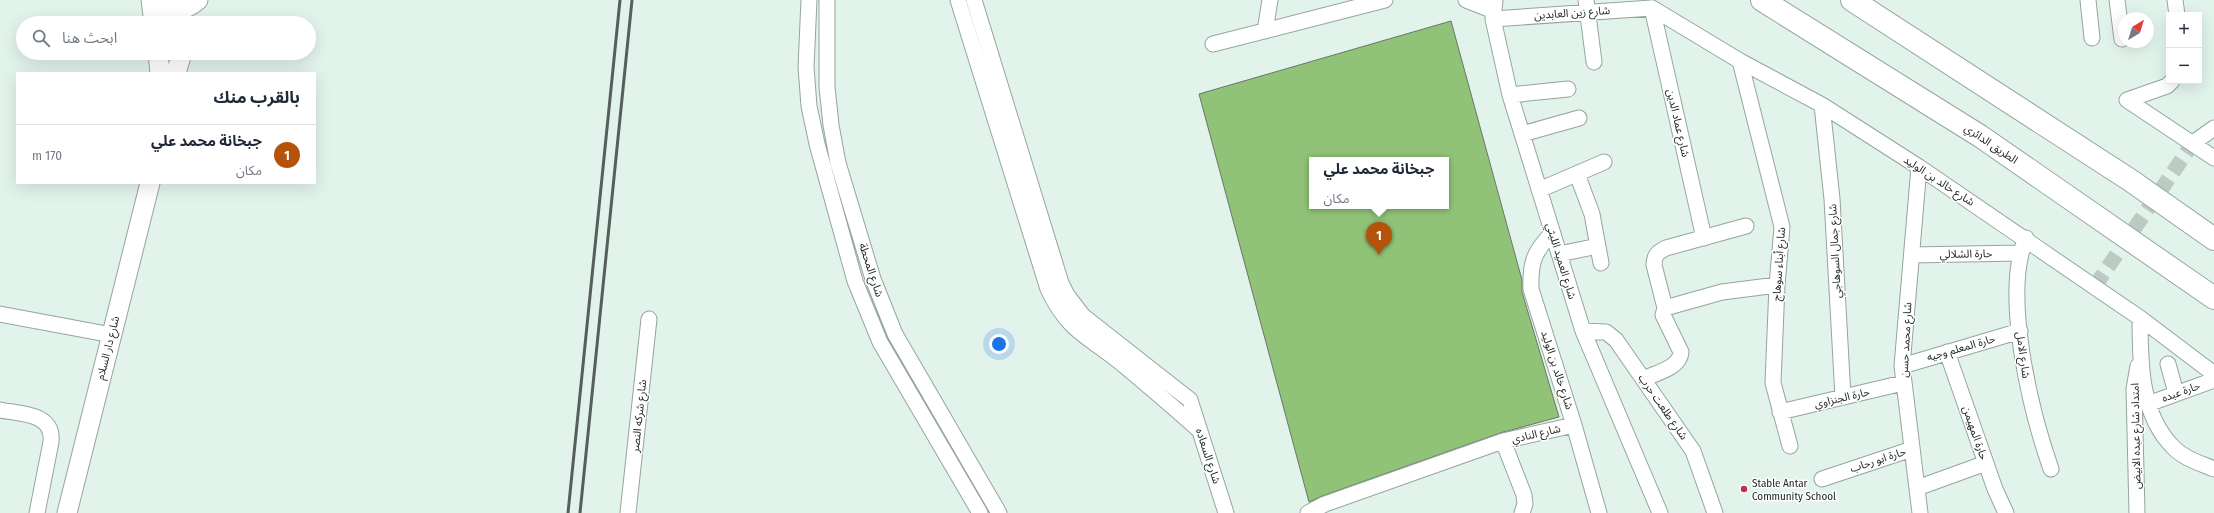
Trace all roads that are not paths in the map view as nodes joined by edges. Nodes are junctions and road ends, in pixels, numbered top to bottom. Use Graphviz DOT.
graph roads {
  1 [pos="152,0"];
  2 [pos="199,0"];
  3 [pos="809,0"];
  4 [pos="827,0"];
  5 [pos="958,0"];
  6 [pos="974,0"];
  7 [pos="1270,0"];
  8 [pos="1386,0"];
  9 [pos="1466,0"];
  10 [pos="1762,0"];
  11 [pos="1852,0"];
  12 [pos="2088,0"];
  13 [pos="2117,0"];
  14 [pos="2175,0"];
  15 [pos="1586,6"];
  16 [pos="1652,8"];
  17 [pos="1494,10"];
  18 [pos="2119,12"];
  19 [pos="2177,12"];
  20 [pos="153,16"];
  21 [pos="193,16"];
  22 [pos="1265,31"];
  23 [pos="2092,38"];
  24 [pos="1212,44"];
  25 [pos="159,60"];
  26 [pos="180,60"];
  27 [pos="1740,61"];
  28 [pos="1594,62"];
  29 [pos="160,72"];
  30 [pos="176,72"];
  31 [pos="2169,84"];
  32 [pos="1568,89"];
  33 [pos="1510,95"];
  34 [pos="1822,105"];
  35 [pos="1579,118"];
  36 [pos="2214,128"];
  37 [pos="1522,134"];
  38 [pos="2193,143"];
  39 [pos="2214,158"];
  40 [pos="1604,162"];
  41 [pos="1919,167"];
  42 [pos="1577,174"];
  43 [pos="150,184"];
  44 [pos="1539,190"];
  45 [pos="1746,226"];
  46 [pos="1552,233"];
  47 [pos="1704,238"];
  48 [pos="2026,238"];
  49 [pos="2214,239"];
  50 [pos="1598,246"];
  51 [pos="2020,253"];
  52 [pos="1559,254"];
  53 [pos="1912,255"];
  54 [pos="1601,264"];
  55 [pos="1777,285"];
  56 [pos="2214,298"];
  57 [pos="1665,308"];
  58 [pos="0,314"];
  59 [pos="2140,318"];
  60 [pos="649,319"];
  61 [pos="1583,331"];
  62 [pos="2020,331"];
  63 [pos="112,335"];
  64 [pos="1947,352"];
  65 [pos="2140,359"];
  66 [pos="1129,361"];
  67 [pos="2168,364"];
  68 [pos="1902,366"];
  69 [pos="2214,374"];
  70 [pos="1643,379"];
  71 [pos="2214,380"];
  72 [pos="1903,383"];
  73 [pos="2176,393"];
  74 [pos="1843,397"];
  75 [pos="2148,404"];
  76 [pos="0,410"];
  77 [pos="1780,412"];
  78 [pos="1574,425"];
  79 [pos="1201,431"];
  80 [pos="1503,441"];
  81 [pos="1790,446"];
  82 [pos="1912,449"];
  83 [pos="1986,463"];
  84 [pos="2051,469"];
  85 [pos="2214,470"];
  86 [pos="1822,478"];
  87 [pos="1917,488"];
  88 [pos="37,513"];
  89 [pos="67,513"];
  90 [pos="628,513"];
  91 [pos="980,513"];
  92 [pos="999,513"];
  93 [pos="1226,513"];
  94 [pos="1308,513"];
  95 [pos="1522,513"];
  96 [pos="1599,513"];
  97 [pos="1660,513"];
  98 [pos="1715,513"];
  99 [pos="1920,513"];
  100 [pos="2006,513"];
  101 [pos="2137,513"];
  1 -- 2 [label="main road"];
  1 -- 20 [label="main road"];
  2 -- 21 [label="main road"];
  3 -- 91 [label="street, شارع المحطة"];
  4 -- 92 [label="street, شارع المحطة"];
  5 -- 66 [label="street"];
  6 -- 66 [label="street"];
  7 -- 22 [label="street"];
  8 -- 22 [label="street"];
  9 -- 17 [label="street, شارع زين العابدين"];
  10 -- 56 [label="highway, الطريق الدائري"];
  11 -- 49 [label="highway"];
  12 -- 23 [label="street"];
  13 -- 18 [label="street"];
  14 -- 19 [label="street"];
  15 -- 16 [label="street, شارع زين العابدين"];
  15 -- 17 [label="street, شارع زين العابدين"];
  15 -- 28 [label="street"];
  16 -- 27 [label="street, شارع خالد بن الوليد"];
  16 -- 47 [label="street, شارع عماد الدين"];
  17 -- 33 [label="street, شارع العميد الليثي"];
  22 -- 24 [label="street"];
  25 -- 29 [label="main road"];
  26 -- 30 [label="main road"];
  27 -- 34 [label="street, شارع خالد بن الوليد"];
  27 -- 55 [label="street, شارع أبناء سوهاج"];
  31 -- 38 [label="street"];
  32 -- 33 [label="street"];
  33 -- 37 [label="street, شارع العميد الليثي"];
  34 -- 41 [label="street, شارع خالد بن الوليد"];
  34 -- 74 [label="street, شارع جمال السوهاجي"];
  35 -- 37 [label="street"];
  36 -- 38 [label="street"];
  37 -- 44 [label="street, شارع العميد الليثي"];
  38 -- 39 [label="street"];
  40 -- 42 [label="street"];
  41 -- 48 [label="street, شارع خالد بن الوليد"];
  41 -- 53 [label="street, شارع محمد حسن"];
  42 -- 44 [label="street"];
  42 -- 50 [label="street"];
  43 -- 63 [label="main road, شارع دار السلام"];
  44 -- 46 [label="street, شارع العميد الليثي"];
  45 -- 47 [label="street"];
  46 -- 52 [label="street, شارع العميد الليثي"];
  46 -- 78 [label="street, شارع خالد بن الوليد"];
  47 -- 57 [label="street"];
  48 -- 51 [label="street, شارع الامل"];
  48 -- 59 [label="street, شارع خالد بن الوليد"];
  50 -- 52 [label="street"];
  50 -- 54 [label="street"];
  51 -- 53 [label="street, حارة الشلالي"];
  51 -- 62 [label="street, شارع الامل"];
  52 -- 61 [label="street, شارع العميد الليثي"];
  53 -- 68 [label="street, شارع محمد حسن"];
  55 -- 57 [label="street"];
  55 -- 77 [label="street, شارع أبناء سوهاج"];
  57 -- 70 [label="street"];
  58 -- 63 [label="street"];
  59 -- 65 [label="street"];
  59 -- 69 [label="street, شارع خالد بن الوليد"];
  60 -- 90 [label="street, شارع شركه النصر"];
  61 -- 70 [label="street, شارع طلعت حرب"];
  61 -- 97 [label="street, شارع العميد الليثي"];
  62 -- 64 [label="street, حارة المعلم وجيه"];
  62 -- 84 [label="street, شارع الامل"];
  63 -- 89 [label="main road, شارع دار السلام"];
  64 -- 68 [label="street, حارة المعلم وجيه"];
  64 -- 83 [label="street, حارة المهيمن"];
  65 -- 75 [label="street"];
  65 -- 101 [label="street, امتداد شارع عبده الابيض"];
  66 -- 79 [label="street"];
  66 -- 79 [label="street, شارع السعاده"];
  67 -- 73 [label="street"];
  68 -- 72 [label="street, شارع محمد حسن"];
  70 -- 98 [label="street, شارع طلعت حرب"];
  71 -- 73 [label="street, حارة عبده"];
  72 -- 74 [label="street, حارة الجنزاوي"];
  72 -- 82 [label="street, شارع محمد حسن"];
  73 -- 75 [label="street, حارة عبده"];
  74 -- 77 [label="street, حارة الجنزاوي"];
  75 -- 85 [label="street"];
  76 -- 88 [label="street"];
  77 -- 81 [label="street, شارع أبناء سوهاج"];
  78 -- 80 [label="street, شارع النادي"];
  78 -- 96 [label="street, شارع خالد بن الوليد"];
  79 -- 93 [label="street, شارع السعاده"];
  80 -- 94 [label="street"];
  80 -- 95 [label="street, شارع النادي"];
  82 -- 86 [label="street, حارة ابو رحاب"];
  82 -- 87 [label="street, شارع محمد حسن"];
  83 -- 87 [label="street"];
  83 -- 100 [label="street, حارة المهيمن"];
  87 -- 99 [label="street, شارع محمد حسن"];
}
